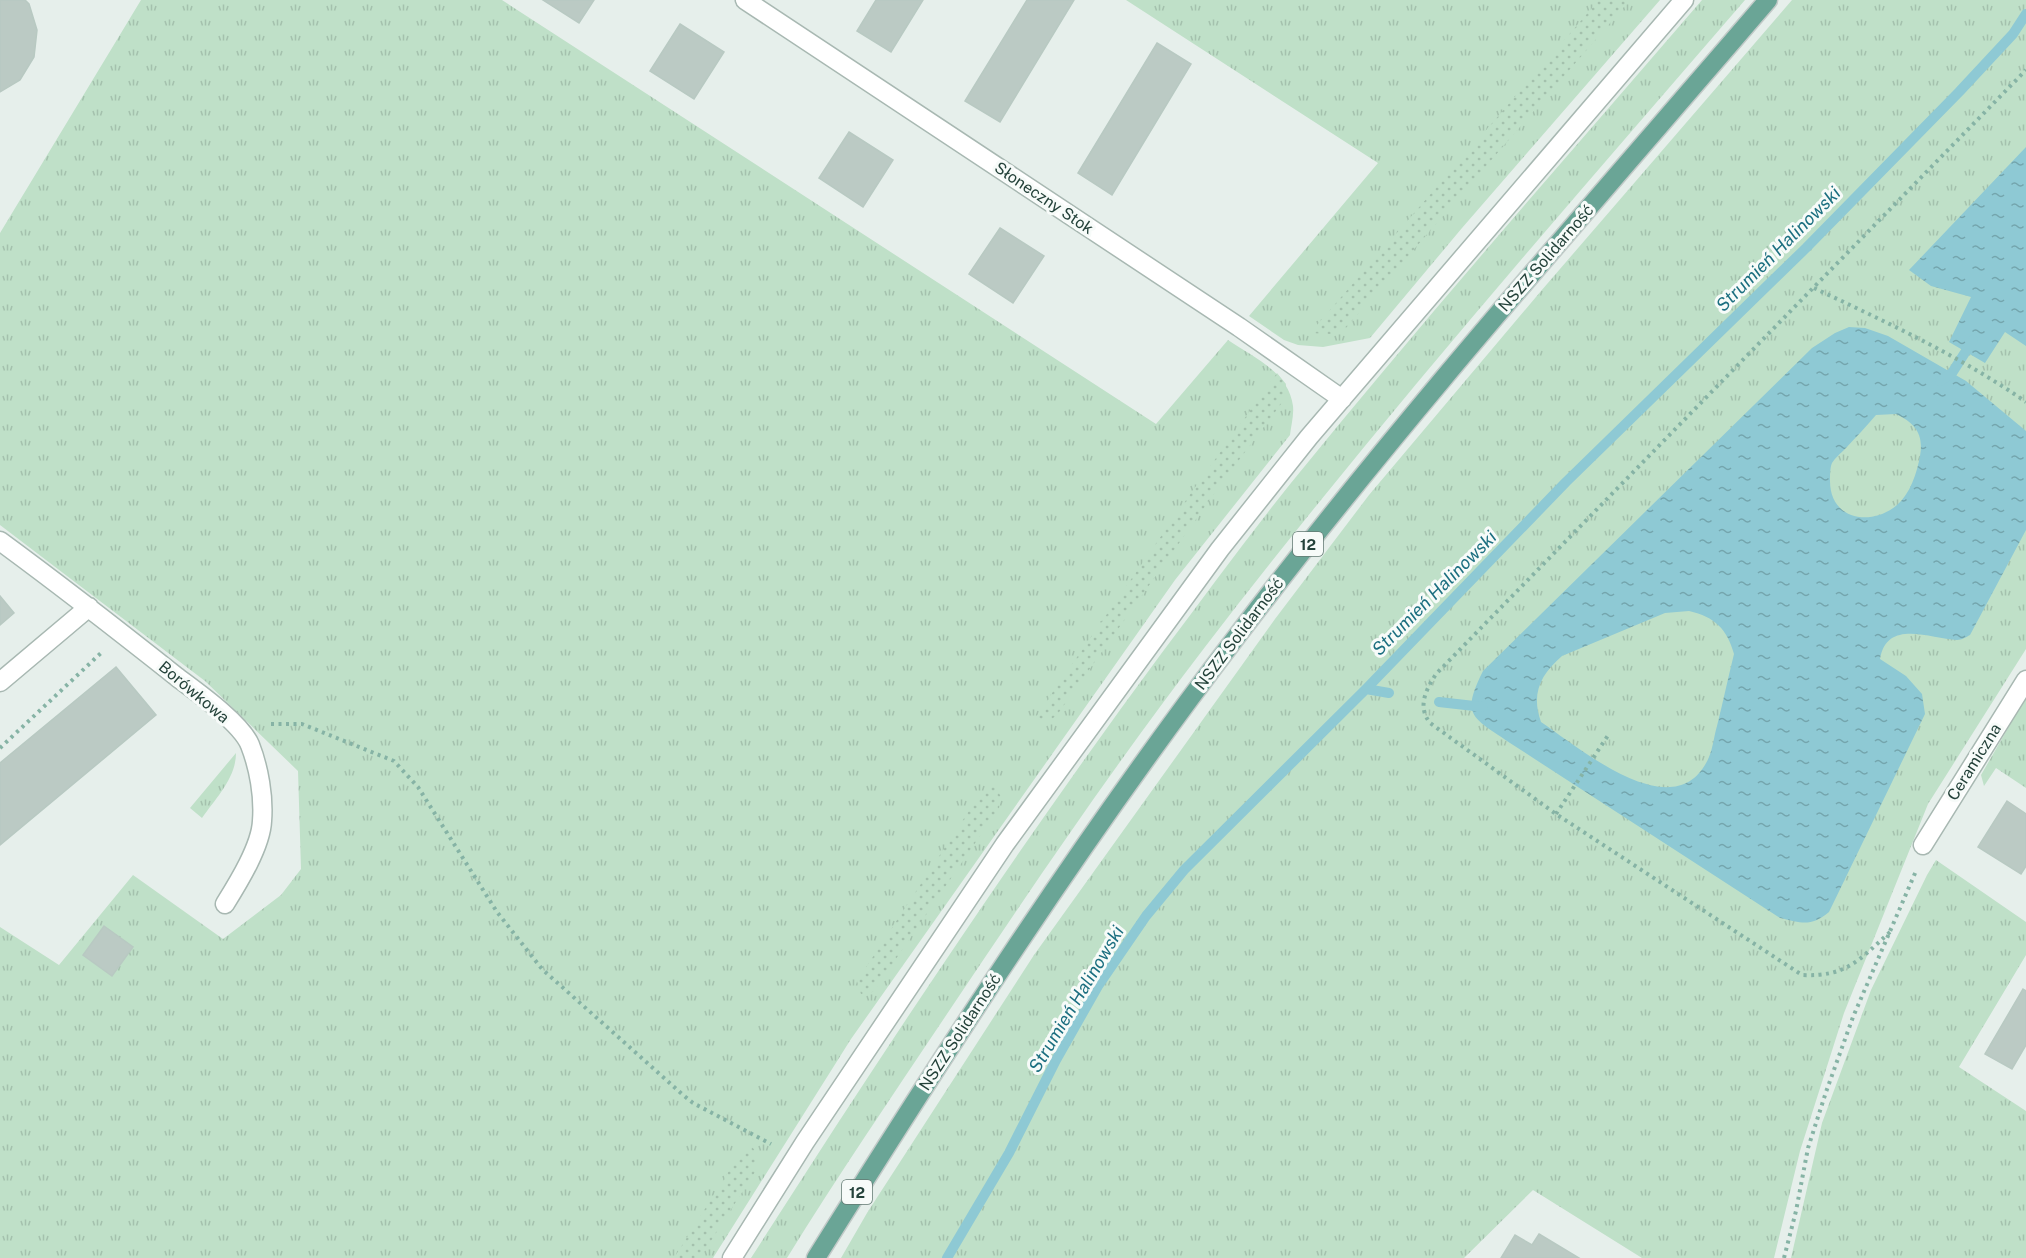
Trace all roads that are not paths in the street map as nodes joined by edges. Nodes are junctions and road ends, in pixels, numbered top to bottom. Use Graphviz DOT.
graph roads {
  1 [pos="745,0"];
  2 [pos="1684,0"];
  3 [pos="1768,0"];
  4 [pos="1342,399"];
  5 [pos="0,541"];
  6 [pos="89,607"];
  7 [pos="2026,680"];
  8 [pos="0,682"];
  9 [pos="1923,845"];
  10 [pos="225,904"];
  11 [pos="732,1258"];
  12 [pos="816,1258"];
  1 -- 4 [label="street, Słoneczny Stok"];
  2 -- 4 [label="street"];
  3 -- 12 [label="main road, NSZZ Solidarność / 12"];
  4 -- 11 [label="street"];
  5 -- 6 [label="street, Borówkowa"];
  6 -- 8 [label="street"];
  6 -- 10 [label="street, Borówkowa"];
  7 -- 9 [label="street, Ceramiczna"];
}
